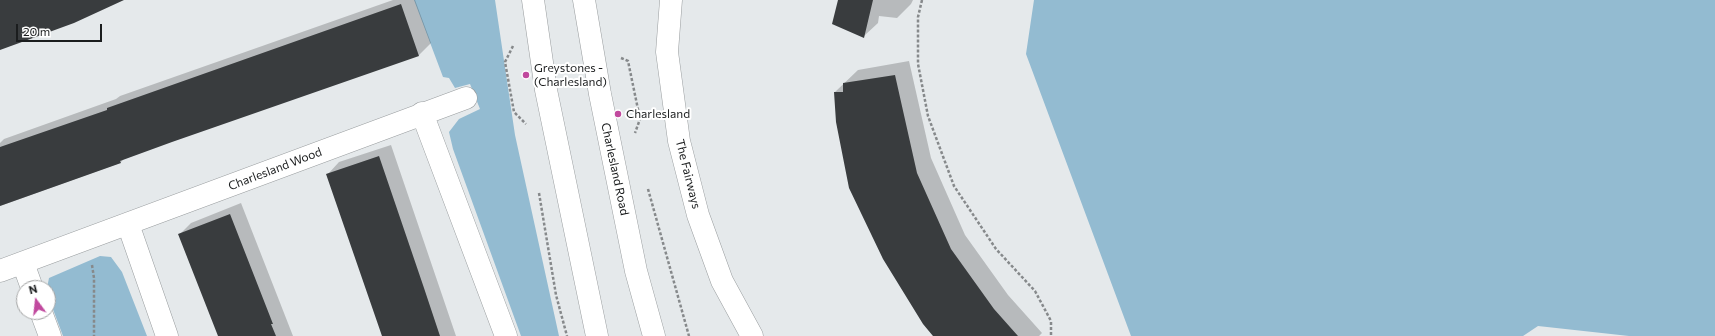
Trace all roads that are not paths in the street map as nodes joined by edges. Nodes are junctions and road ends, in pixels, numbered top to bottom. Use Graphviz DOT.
graph roads {
  1 [pos="533,0"];
  2 [pos="584,0"];
  3 [pos="671,0"];
  4 [pos="466,98"];
  5 [pos="422,113"];
  6 [pos="128,224"];
  7 [pos="23,263"];
  8 [pos="0,272"];
  9 [pos="29,280"];
  10 [pos="44,320"];
  11 [pos="50,336"];
  12 [pos="167,336"];
  13 [pos="506,336"];
  14 [pos="597,336"];
  15 [pos="654,336"];
  16 [pos="752,336"];
  1 -- 14 [label="street"];
  2 -- 15 [label="street, Charlesland Road"];
  3 -- 16 [label="street, The Fairways"];
  4 -- 5 [label="street, Charlesland Wood"];
  5 -- 6 [label="street, Charlesland Wood"];
  5 -- 13 [label="street"];
  6 -- 7 [label="street, Charlesland Wood"];
  6 -- 12 [label="street"];
  7 -- 8 [label="street, Charlesland Wood"];
  7 -- 9 [label="street"];
  10 -- 11 [label="street"];
}
